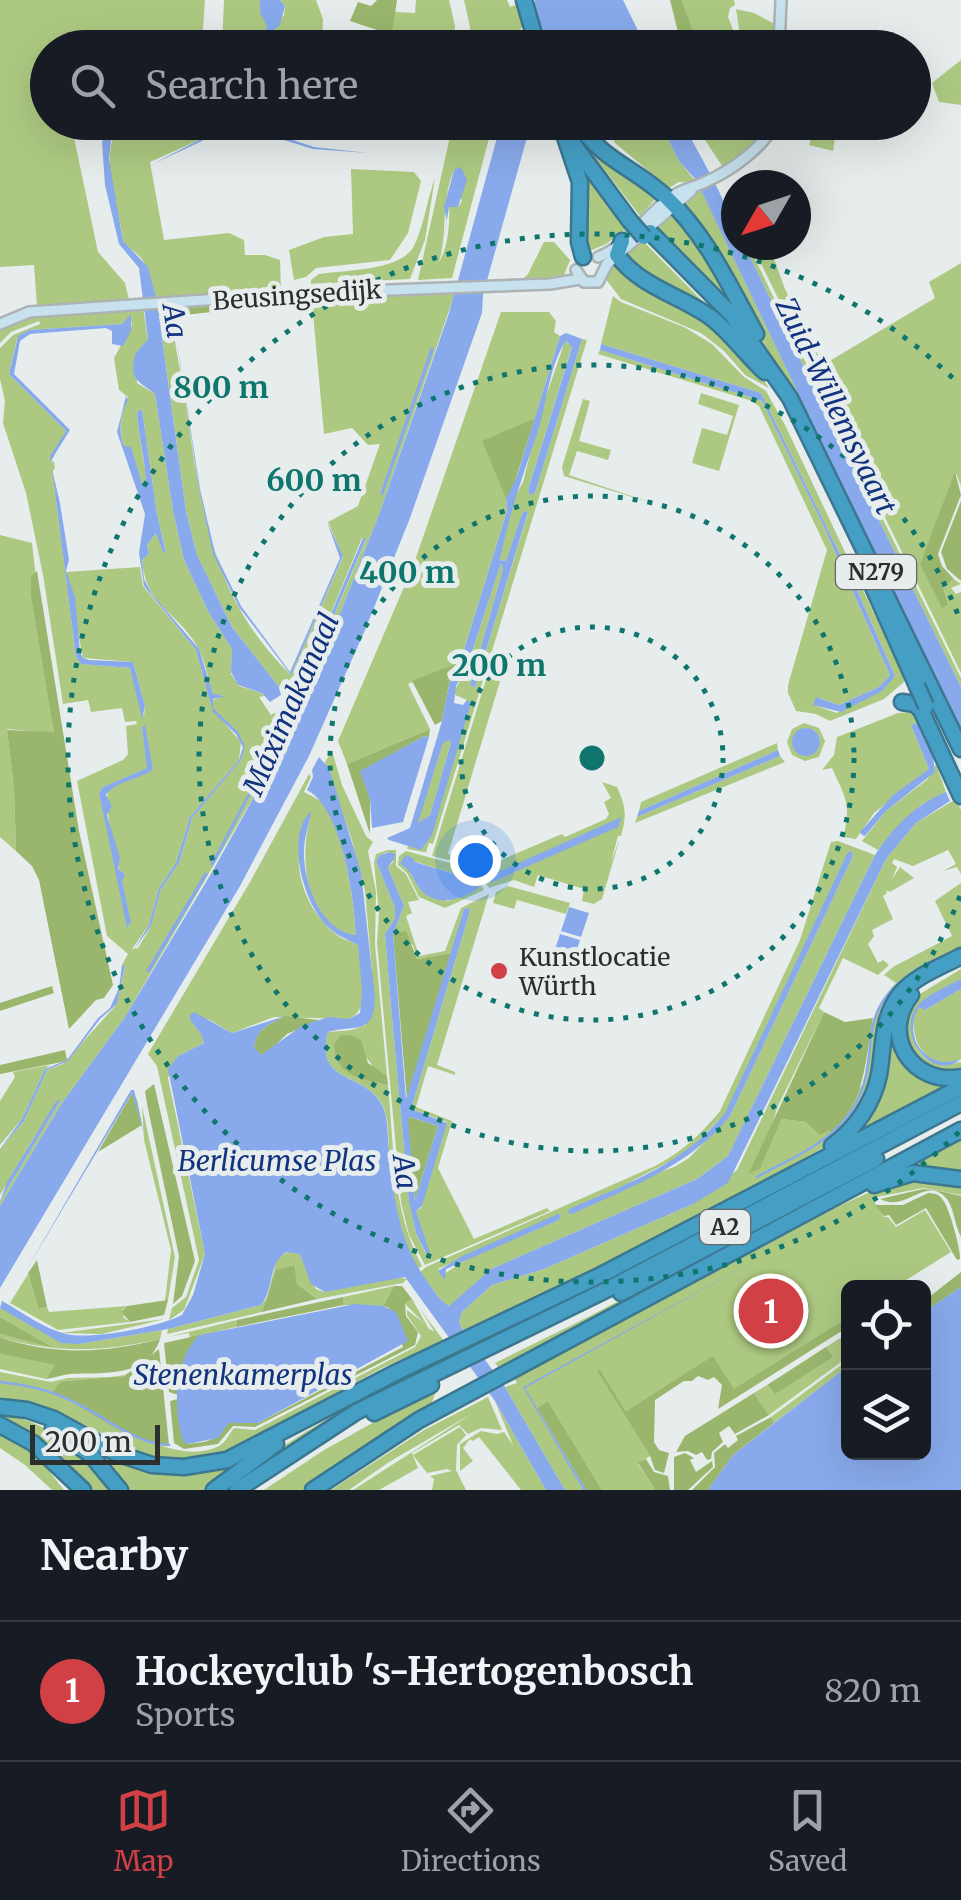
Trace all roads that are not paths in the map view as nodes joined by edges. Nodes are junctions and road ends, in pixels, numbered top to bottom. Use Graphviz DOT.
graph roads {
  1 [pos="781,0"];
  2 [pos="522,3"];
  3 [pos="524,30"];
  4 [pos="532,30"];
  5 [pos="780,30"];
  6 [pos="566,140"];
  7 [pos="572,140"];
  8 [pos="584,140"];
  9 [pos="591,140"];
  10 [pos="762,140"];
  11 [pos="677,204"];
  12 [pos="633,218"];
  13 [pos="620,248"];
  14 [pos="584,266"];
  15 [pos="604,268"];
  16 [pos="2,323"];
  17 [pos="772,376"];
  18 [pos="902,700"];
  19 [pos="931,702"];
  20 [pos="961,749"];
  21 [pos="961,766"];
  22 [pos="961,780"];
  23 [pos="961,796"];
  24 [pos="961,956"];
  25 [pos="961,965"];
  26 [pos="961,1077"];
  27 [pos="961,1086"];
  28 [pos="961,1104"];
  29 [pos="961,1114"];
  30 [pos="961,1130"];
  31 [pos="799,1170"];
  32 [pos="961,1179"];
  33 [pos="838,1198"];
  34 [pos="491,1352"];
  35 [pos="457,1367"];
  36 [pos="335,1405"];
  37 [pos="1,1407"];
  38 [pos="0,1425"];
  39 [pos="53,1460"];
  40 [pos="314,1489"];
  41 [pos="70,1490"];
  42 [pos="83,1490"];
  43 [pos="120,1490"];
  44 [pos="214,1490"];
  45 [pos="236,1490"];
  46 [pos="252,1490"];
  1 -- 5 [label="street"];
  2 -- 3 [label="highway"];
  2 -- 4 [label="highway"];
  6 -- 14 [label="highway, N279"];
  7 -- 12 [label="highway, N279"];
  8 -- 12 [label="highway, N279"];
  9 -- 11 [label="highway, N279"];
  10 -- 11 [label="street, Beusingsedijk"];
  11 -- 13 [label="street, Beusingsedijk"];
  11 -- 17 [label="highway, N279"];
  12 -- 17 [label="highway, N279, bridge"];
  13 -- 14 [label="street, Beusingsedijk"];
  13 -- 15 [label="street, Beusingsedijk"];
  13 -- 17 [label="highway, N279"];
  14 -- 15 [label="street"];
  14 -- 15 [label="street"];
  14 -- 16 [label="street, Beusingsedijk"];
  17 -- 19 [label="highway, N279"];
  17 -- 19 [label="highway, N279, bridge"];
  18 -- 19 [label="highway"];
  18 -- 21 [label="highway"];
  18 -- 23 [label="highway"];
  19 -- 20 [label="highway, N279"];
  19 -- 22 [label="highway, N279"];
  24 -- 31 [label="highway, A2"];
  25 -- 26 [label="highway"];
  27 -- 31 [label="highway, A2"];
  28 -- 34 [label="highway, A2"];
  29 -- 34 [label="highway, A2"];
  30 -- 33 [label="highway, A2"];
  31 -- 36 [label="highway, A2"];
  32 -- 33 [label="highway, A2"];
  33 -- 40 [label="highway, A2"];
  34 -- 35 [label="highway, A2"];
  35 -- 45 [label="highway, A2"];
  35 -- 46 [label="highway, A2"];
  36 -- 37 [label="highway, A2"];
  36 -- 44 [label="highway, A2"];
  37 -- 43 [label="highway"];
  38 -- 39 [label="highway"];
  39 -- 41 [label="highway"];
  39 -- 42 [label="highway"];
}
